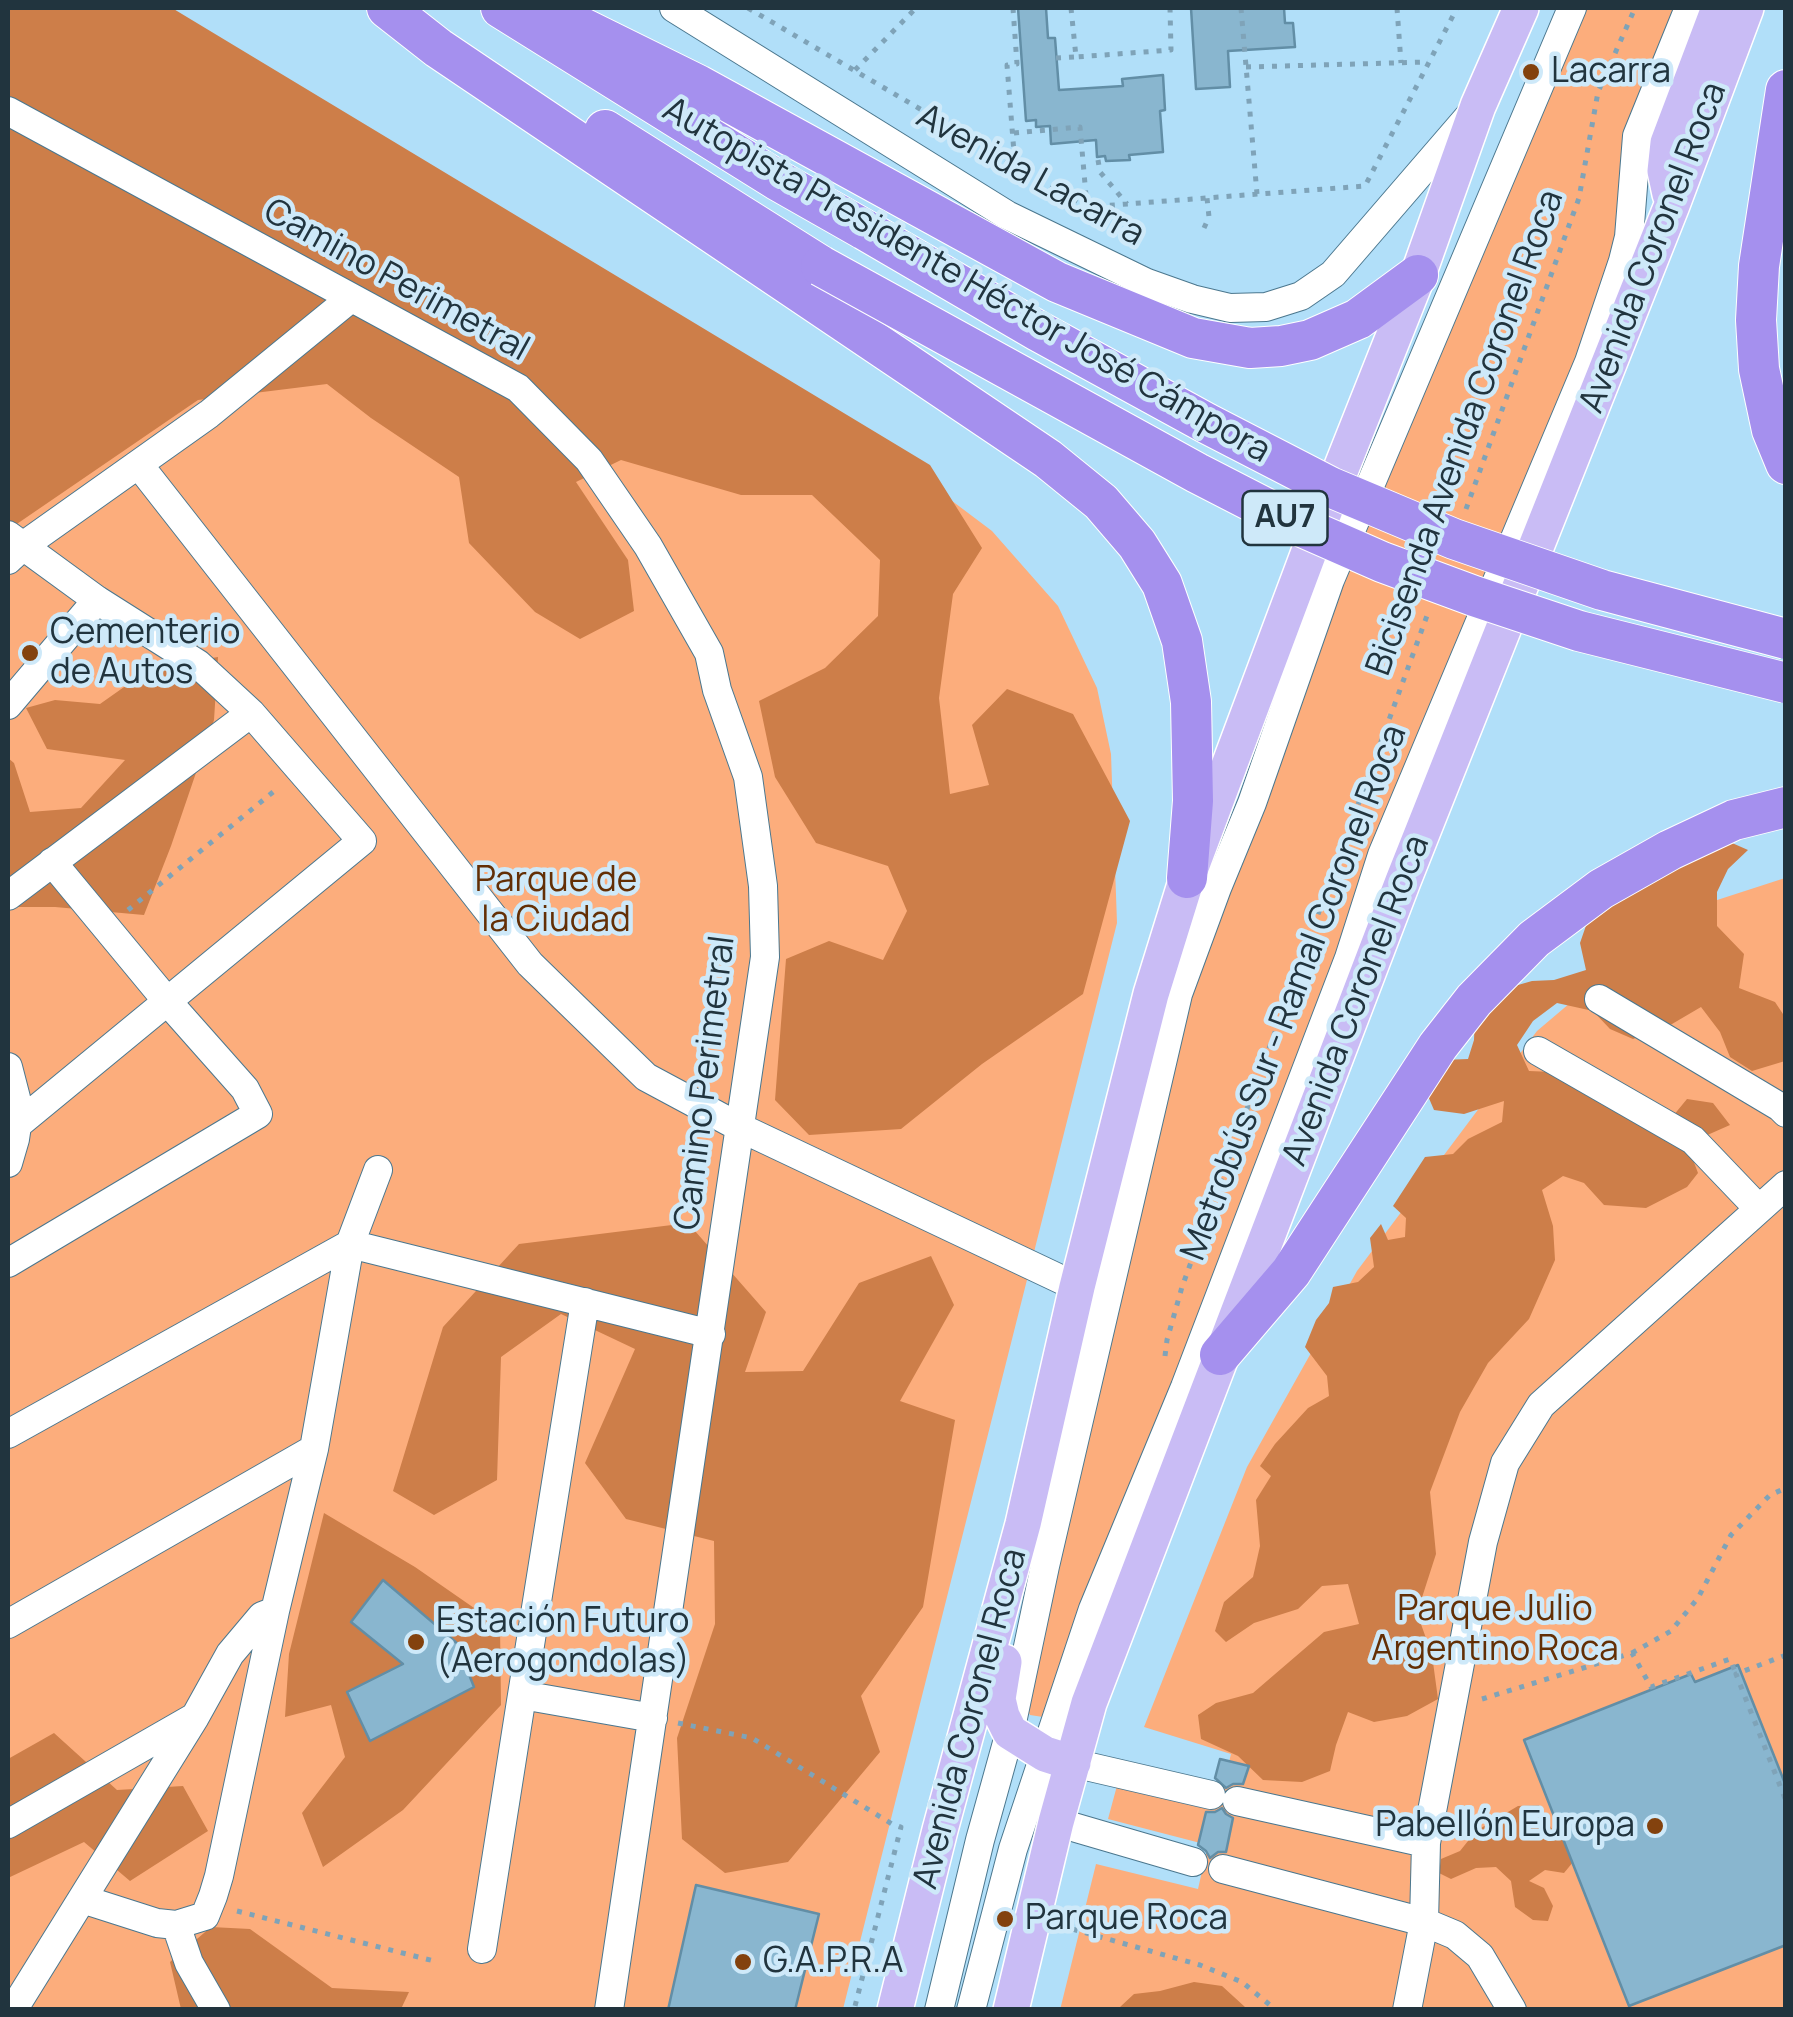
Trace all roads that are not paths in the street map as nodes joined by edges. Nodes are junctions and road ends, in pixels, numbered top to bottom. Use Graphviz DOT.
graph roads {
  1 [pos="387,8"];
  2 [pos="412,8"];
  3 [pos="501,8"];
  4 [pos="542,8"];
  5 [pos="1521,8"];
  6 [pos="1572,8"];
  7 [pos="1688,8"];
  8 [pos="1718,8"];
  9 [pos="1746,8"];
  10 [pos="693,10"];
  11 [pos="1786,90"];
  12 [pos="1478,106"];
  13 [pos="8,111"];
  14 [pos="1672,205"];
  15 [pos="1418,275"];
  16 [pos="351,298"];
  17 [pos="1786,464"];
  18 [pos="139,465"];
  19 [pos="13,547"];
  20 [pos="97,600"];
  21 [pos="1786,640"];
  22 [pos="1786,683"];
  23 [pos="8,705"];
  24 [pos="250,713"];
  25 [pos="1786,807"];
  26 [pos="52,862"];
  27 [pos="1187,878"];
  28 [pos="8,896"];
  29 [pos="1599,999"];
  30 [pos="167,1001"];
  31 [pos="1538,1051"];
  32 [pos="8,1067"];
  33 [pos="1786,1113"];
  34 [pos="17,1125"];
  35 [pos="742,1128"];
  36 [pos="8,1163"];
  37 [pos="378,1170"];
  38 [pos="1786,1185"];
  39 [pos="1759,1208"];
  40 [pos="350,1244"];
  41 [pos="8,1263"];
  42 [pos="1077,1287"];
  43 [pos="585,1302"];
  44 [pos="710,1334"];
  45 [pos="1220,1355"];
  46 [pos="8,1434"];
  47 [pos="314,1449"];
  48 [pos="1023,1524"];
  49 [pos="275,1612"];
  50 [pos="8,1624"];
  51 [pos="522,1695"];
  52 [pos="195,1717"];
  53 [pos="652,1718"];
  54 [pos="1010,1732"];
  55 [pos="1059,1758"];
  56 [pos="1056,1822"];
  57 [pos="8,1824"];
  58 [pos="1426,1843"];
  59 [pos="1194,1862"];
  60 [pos="1222,1869"];
  61 [pos="82,1899"];
  62 [pos="1424,1922"];
  63 [pos="176,1925"];
  64 [pos="482,1949"];
  65 [pos="13,2010"];
  66 [pos="216,2010"];
  67 [pos="609,2010"];
  68 [pos="894,2010"];
  69 [pos="939,2010"];
  70 [pos="971,2010"];
  71 [pos="1011,2010"];
  72 [pos="1407,2010"];
  73 [pos="1512,2010"];
  1 -- 27 [label="highway"];
  2 -- 22 [label="highway, Autopista Presidente Héctor José Cámpora / AU7, bridge"];
  3 -- 21 [label="highway, Autopista Presidente Héctor José Cámpora / AU7, bridge"];
  4 -- 15 [label="highway"];
  5 -- 12 [label="main road, Avenida Coronel Roca"];
  6 -- 54 [label="street"];
  7 -- 55 [label="street, Metrobús Sur - Ramal Coronel Roca"];
  8 -- 14 [label="main road"];
  9 -- 14 [label="main road, Avenida Coronel Roca"];
  10 -- 12 [label="street, Avenida Lacarra"];
  11 -- 17 [label="highway"];
  12 -- 15 [label="main road, Avenida Coronel Roca"];
  13 -- 16 [label="street, Camino Perimetral"];
  14 -- 45 [label="main road, Avenida Coronel Roca"];
  15 -- 27 [label="main road, Avenida Coronel Roca"];
  16 -- 18 [label="street"];
  16 -- 35 [label="street, Camino Perimetral"];
  18 -- 19 [label="street"];
  18 -- 35 [label="street"];
  19 -- 20 [label="street"];
  20 -- 23 [label="street"];
  20 -- 24 [label="street"];
  24 -- 26 [label="street"];
  24 -- 30 [label="street"];
  25 -- 45 [label="highway"];
  26 -- 28 [label="street"];
  26 -- 30 [label="street"];
  27 -- 42 [label="main road, Avenida Coronel Roca"];
  29 -- 33 [label="street"];
  30 -- 34 [label="street"];
  30 -- 41 [label="street"];
  31 -- 39 [label="street"];
  32 -- 34 [label="street"];
  34 -- 36 [label="street"];
  35 -- 42 [label="street"];
  35 -- 44 [label="street, Camino Perimetral"];
  37 -- 40 [label="street"];
  38 -- 39 [label="street"];
  39 -- 58 [label="street"];
  40 -- 43 [label="street"];
  40 -- 46 [label="street"];
  40 -- 47 [label="street"];
  42 -- 48 [label="main road, Avenida Coronel Roca"];
  43 -- 44 [label="street"];
  43 -- 51 [label="street"];
  44 -- 53 [label="street, Camino Perimetral"];
  45 -- 55 [label="main road, Avenida Coronel Roca"];
  47 -- 49 [label="street"];
  47 -- 50 [label="street"];
  48 -- 54 [label="main road"];
  48 -- 68 [label="main road, Avenida Coronel Roca"];
  49 -- 52 [label="street"];
  49 -- 63 [label="street"];
  51 -- 53 [label="street"];
  51 -- 64 [label="street"];
  52 -- 57 [label="street"];
  52 -- 61 [label="street"];
  53 -- 67 [label="street, Camino Perimetral"];
  54 -- 55 [label="main road"];
  54 -- 69 [label="street"];
  55 -- 56 [label="main road, Avenida Coronel Roca"];
  55 -- 58 [label="street"];
  55 -- 70 [label="street, Metrobús Sur - Ramal Coronel Roca"];
  56 -- 59 [label="street"];
  56 -- 71 [label="main road, Avenida Coronel Roca"];
  58 -- 62 [label="street"];
  60 -- 62 [label="street"];
  61 -- 63 [label="street"];
  61 -- 65 [label="street"];
  62 -- 72 [label="street"];
  62 -- 73 [label="street"];
  63 -- 66 [label="street"];
}
